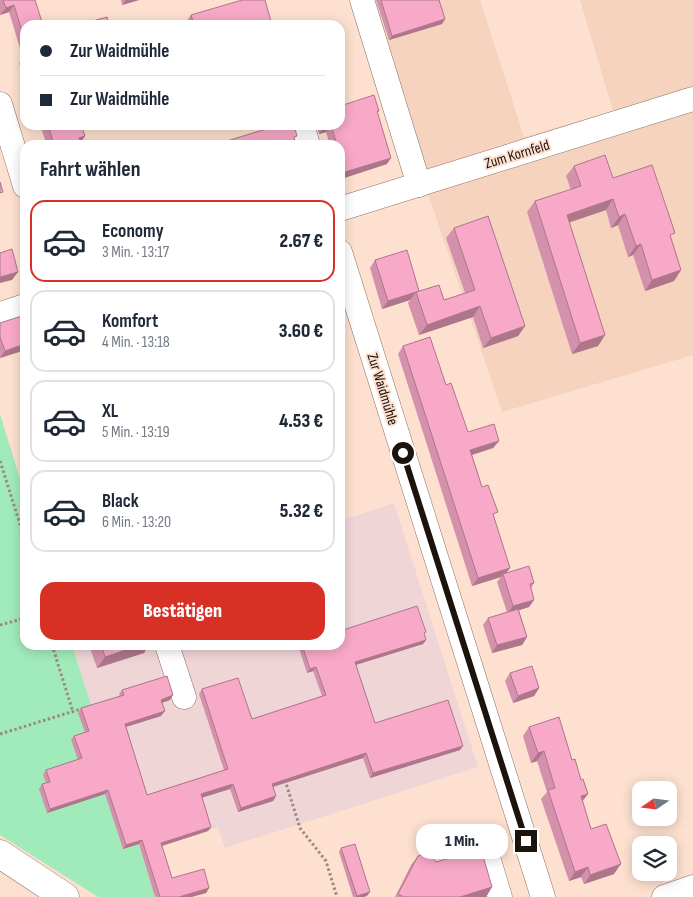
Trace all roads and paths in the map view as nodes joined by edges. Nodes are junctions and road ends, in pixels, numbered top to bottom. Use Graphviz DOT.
graph roads {
  1 [pos="362,0"];
  2 [pos="693,99"];
  3 [pos="0,104"];
  4 [pos="20,170"];
  5 [pos="419,185"];
  6 [pos="345,208"];
  7 [pos="345,268"];
  8 [pos="20,308"];
  9 [pos="0,314"];
  10 [pos="0,461"];
  11 [pos="20,524"];
  12 [pos="20,619"];
  13 [pos="0,625"];
  14 [pos="54,650"];
  15 [pos="169,650"];
  16 [pos="184,697"];
  17 [pos="90,706"];
  18 [pos="73,712"];
  19 [pos="0,734"];
  20 [pos="282,771"];
  21 [pos="0,854"];
  22 [pos="487,854"];
  23 [pos="693,887"];
  24 [pos="65,897"];
  25 [pos="336,897"];
  26 [pos="500,897"];
  27 [pos="543,897"];
  28 [pos="664,897"];
  1 -- 5 [label="street"];
  2 -- 5 [label="street, Zum Kornfeld"];
  3 -- 4 [label="street"];
  5 -- 6 [label="street, Zum Kornfeld"];
  7 -- 27 [label="street, Zur Waidmühle"];
  8 -- 9 [label="street"];
  10 -- 11 [label="path"];
  12 -- 13 [label="path"];
  14 -- 18 [label="path"];
  15 -- 16 [label="street"];
  17 -- 18 [label="path"];
  18 -- 19 [label="path"];
  20 -- 25 [label="path"];
  21 -- 24 [label="main road"];
  22 -- 26 [label="street"];
  23 -- 28 [label="street"];
}
